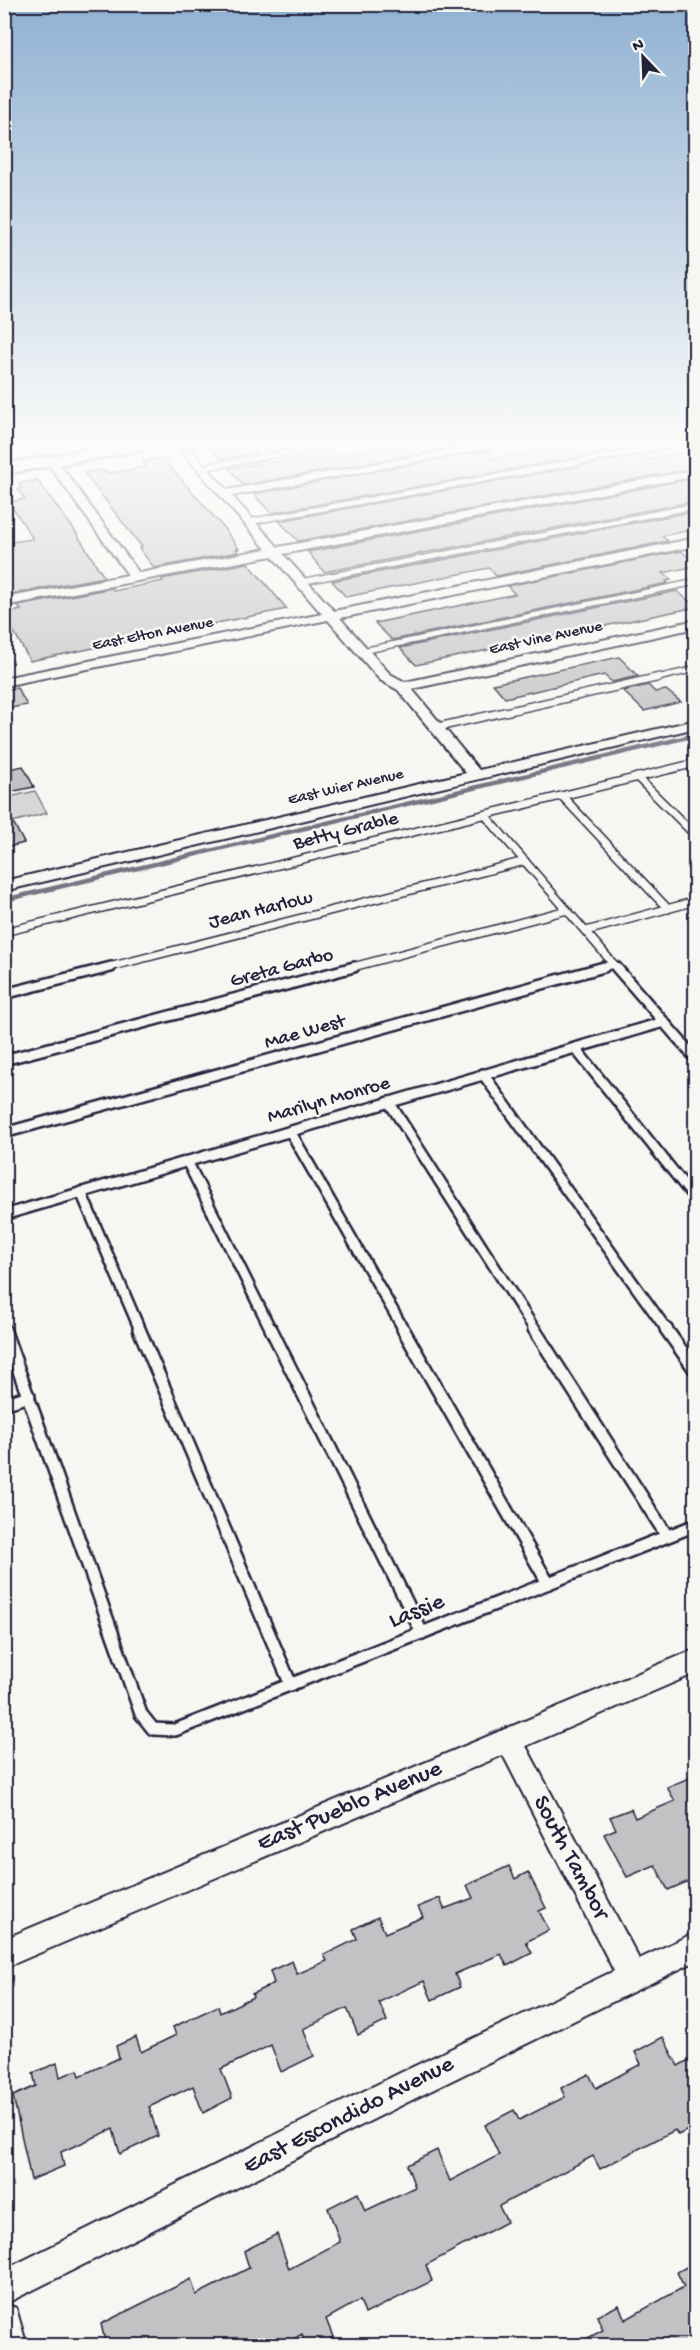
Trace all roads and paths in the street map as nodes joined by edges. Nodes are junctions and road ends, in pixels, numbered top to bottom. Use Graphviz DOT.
graph roads {
  1 [pos="120,556"];
  2 [pos="255,556"];
  3 [pos="277,556"];
  4 [pos="437,556"];
  5 [pos="628,556"];
  6 [pos="136,578"];
  7 [pos="300,582"];
  8 [pos="696,582"];
  9 [pos="4,602"];
  10 [pos="330,616"];
  11 [pos="696,624"];
  12 [pos="362,651"];
  13 [pos="696,669"];
  14 [pos="4,682"];
  15 [pos="403,687"];
  16 [pos="696,724"];
  17 [pos="438,727"];
  18 [pos="696,763"];
  19 [pos="476,776"];
  20 [pos="637,777"];
  21 [pos="562,796"];
  22 [pos="485,815"];
  23 [pos="696,836"];
  24 [pos="525,861"];
  25 [pos="4,886"];
  26 [pos="696,901"];
  27 [pos="668,909"];
  28 [pos="567,910"];
  29 [pos="586,931"];
  30 [pos="4,932"];
  31 [pos="614,964"];
  32 [pos="4,994"];
  33 [pos="664,1022"];
  34 [pos="575,1048"];
  35 [pos="696,1059"];
  36 [pos="4,1060"];
  37 [pos="483,1074"];
  38 [pos="389,1102"];
  39 [pos="290,1131"];
  40 [pos="4,1133"];
  41 [pos="187,1161"];
  42 [pos="81,1192"];
  43 [pos="696,1200"];
  44 [pos="4,1215"];
  45 [pos="4,1328"];
  46 [pos="696,1371"];
  47 [pos="29,1396"];
  48 [pos="4,1404"];
  49 [pos="696,1525"];
  50 [pos="667,1536"];
  51 [pos="548,1583"];
  52 [pos="422,1633"];
  53 [pos="696,1661"];
  54 [pos="291,1685"];
  55 [pos="508,1740"];
  56 [pos="696,1946"];
  57 [pos="4,1954"];
  58 [pos="632,1976"];
  59 [pos="4,2288"];
  60 [pos="4,2320"];
  61 [pos="10,2346"];
  1 -- 6 [label="street"];
  2 -- 6 [label="street"];
  3 -- 7 [label="street"];
  4 -- 7 [label="lane"];
  5 -- 10 [label="street, East Elton Avenue"];
  6 -- 9 [label="street"];
  7 -- 10 [label="street"];
  8 -- 12 [label="lane"];
  10 -- 12 [label="street"];
  10 -- 14 [label="street, East Elton Avenue"];
  11 -- 15 [label="street, East Vine Avenue"];
  12 -- 15 [label="street"];
  13 -- 17 [label="lane"];
  15 -- 17 [label="street"];
  16 -- 19 [label="street, East Wier Avenue"];
  17 -- 19 [label="street"];
  18 -- 20 [label="lane, Betty Grable"];
  19 -- 25 [label="street, East Wier Avenue"];
  20 -- 21 [label="lane, Betty Grable"];
  20 -- 23 [label="lane"];
  21 -- 22 [label="lane, Betty Grable"];
  21 -- 27 [label="lane"];
  22 -- 24 [label="lane"];
  22 -- 30 [label="lane, Betty Grable"];
  24 -- 28 [label="lane"];
  24 -- 32 [label="lane, Jean Harlow"];
  26 -- 27 [label="lane"];
  27 -- 29 [label="lane"];
  28 -- 29 [label="lane"];
  28 -- 36 [label="lane, Greta Garbo"];
  29 -- 31 [label="lane"];
  31 -- 33 [label="lane"];
  31 -- 40 [label="lane, Mae West"];
  33 -- 34 [label="lane, Marilyn Monroe"];
  33 -- 35 [label="lane"];
  34 -- 37 [label="lane, Marilyn Monroe"];
  34 -- 43 [label="lane"];
  37 -- 38 [label="lane, Marilyn Monroe"];
  37 -- 46 [label="lane"];
  38 -- 39 [label="lane, Marilyn Monroe"];
  38 -- 50 [label="lane"];
  39 -- 41 [label="lane, Marilyn Monroe"];
  39 -- 51 [label="lane"];
  41 -- 42 [label="lane, Marilyn Monroe"];
  41 -- 52 [label="lane"];
  42 -- 44 [label="lane, Marilyn Monroe"];
  42 -- 54 [label="lane"];
  45 -- 47 [label="lane"];
  47 -- 48 [label="lane"];
  47 -- 54 [label="lane, Lassie"];
  49 -- 50 [label="lane, Lassie"];
  50 -- 51 [label="lane, Lassie"];
  51 -- 52 [label="lane, Lassie"];
  52 -- 54 [label="lane, Lassie"];
  53 -- 55 [label="street, East Pueblo Avenue"];
  55 -- 57 [label="street, East Pueblo Avenue"];
  55 -- 58 [label="street, South Tambor"];
  56 -- 58 [label="street, East Escondido Avenue"];
  58 -- 59 [label="street, East Escondido Avenue"];
  60 -- 61 [label="street"];
}
